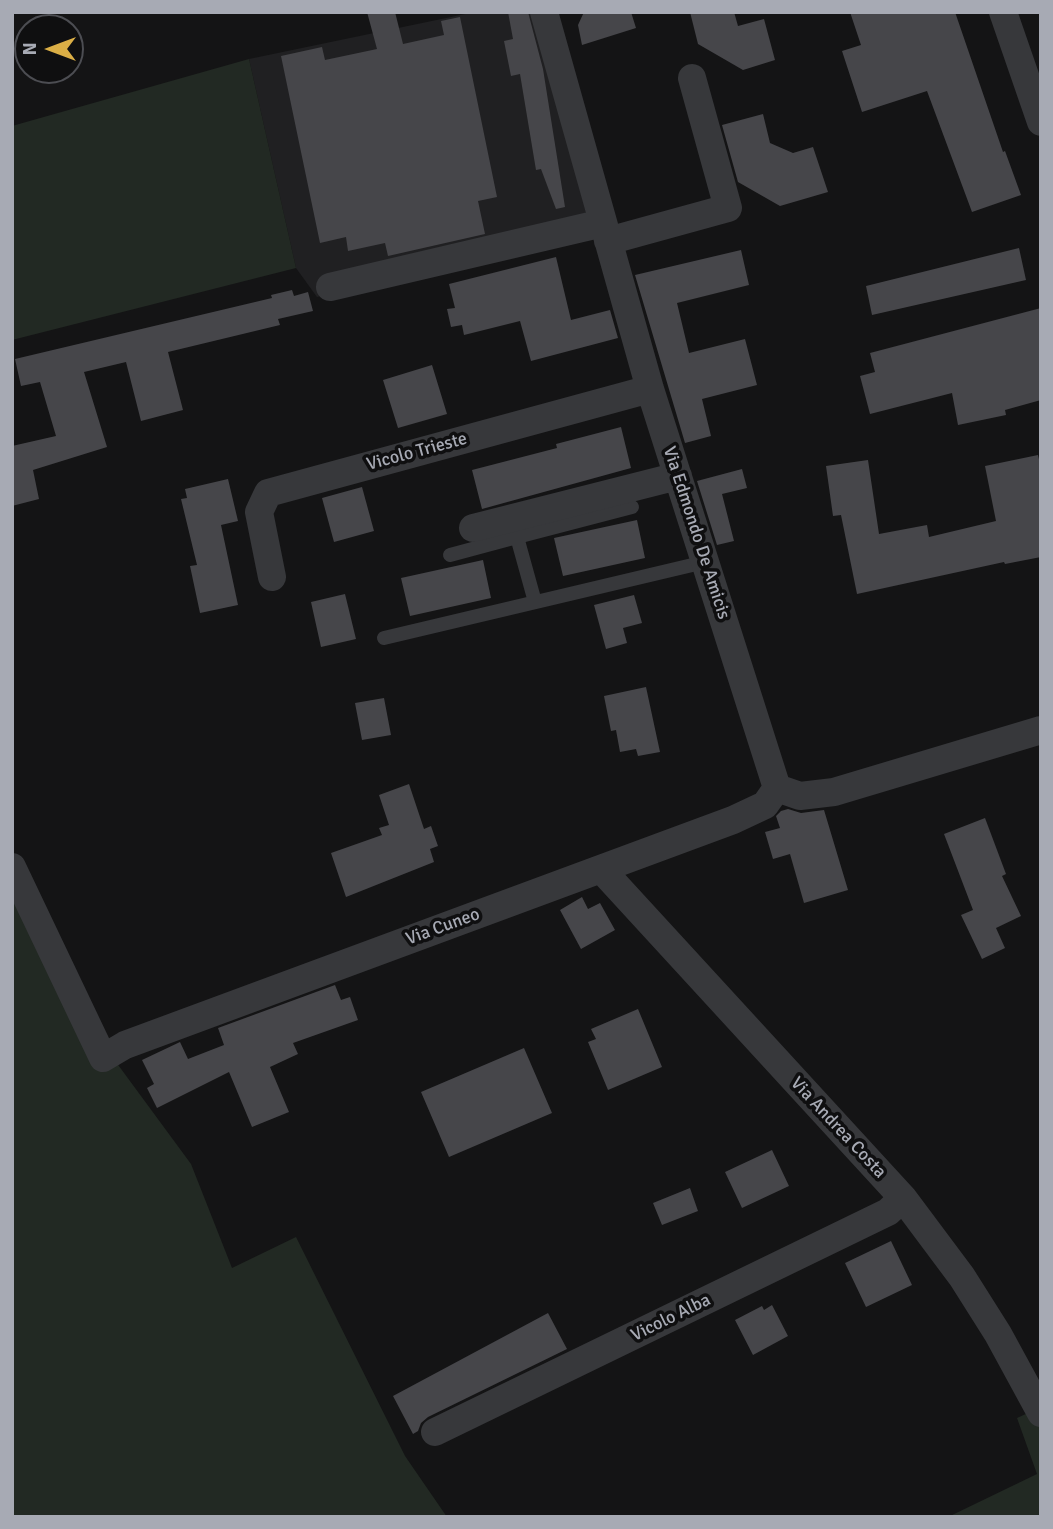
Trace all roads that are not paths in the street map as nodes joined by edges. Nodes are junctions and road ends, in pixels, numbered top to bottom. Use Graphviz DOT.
graph roads {
  1 [pos="544,12"];
  2 [pos="1003,12"];
  3 [pos="692,78"];
  4 [pos="1041,122"];
  5 [pos="606,232"];
  6 [pos="330,286"];
  7 [pos="650,389"];
  8 [pos="678,477"];
  9 [pos="632,507"];
  10 [pos="472,528"];
  11 [pos="517,537"];
  12 [pos="450,555"];
  13 [pos="705,562"];
  14 [pos="272,577"];
  15 [pos="535,602"];
  16 [pos="384,638"];
  17 [pos="1041,730"];
  18 [pos="777,788"];
  19 [pos="12,867"];
  20 [pos="601,869"];
  21 [pos="903,1198"];
  22 [pos="1041,1413"];
  23 [pos="435,1433"];
  1 -- 5 [label="street, Via Edmondo De Amicis"];
  2 -- 4 [label="street"];
  3 -- 5 [label="street"];
  5 -- 6 [label="street"];
  5 -- 7 [label="street, Via Edmondo De Amicis"];
  7 -- 8 [label="street, Via Edmondo De Amicis"];
  7 -- 14 [label="street, Vicolo Trieste"];
  8 -- 10 [label="street"];
  8 -- 13 [label="street, Via Edmondo De Amicis"];
  9 -- 11 [label="lane"];
  11 -- 12 [label="lane"];
  11 -- 15 [label="lane"];
  13 -- 15 [label="lane"];
  13 -- 18 [label="street, Via Edmondo De Amicis"];
  15 -- 16 [label="lane"];
  17 -- 18 [label="street"];
  18 -- 20 [label="street, Via Cuneo"];
  19 -- 20 [label="street, Via Cuneo"];
  20 -- 21 [label="street, Via Andrea Costa"];
  21 -- 22 [label="street, Via Andrea Costa"];
  21 -- 23 [label="street, Vicolo Alba"];
}
